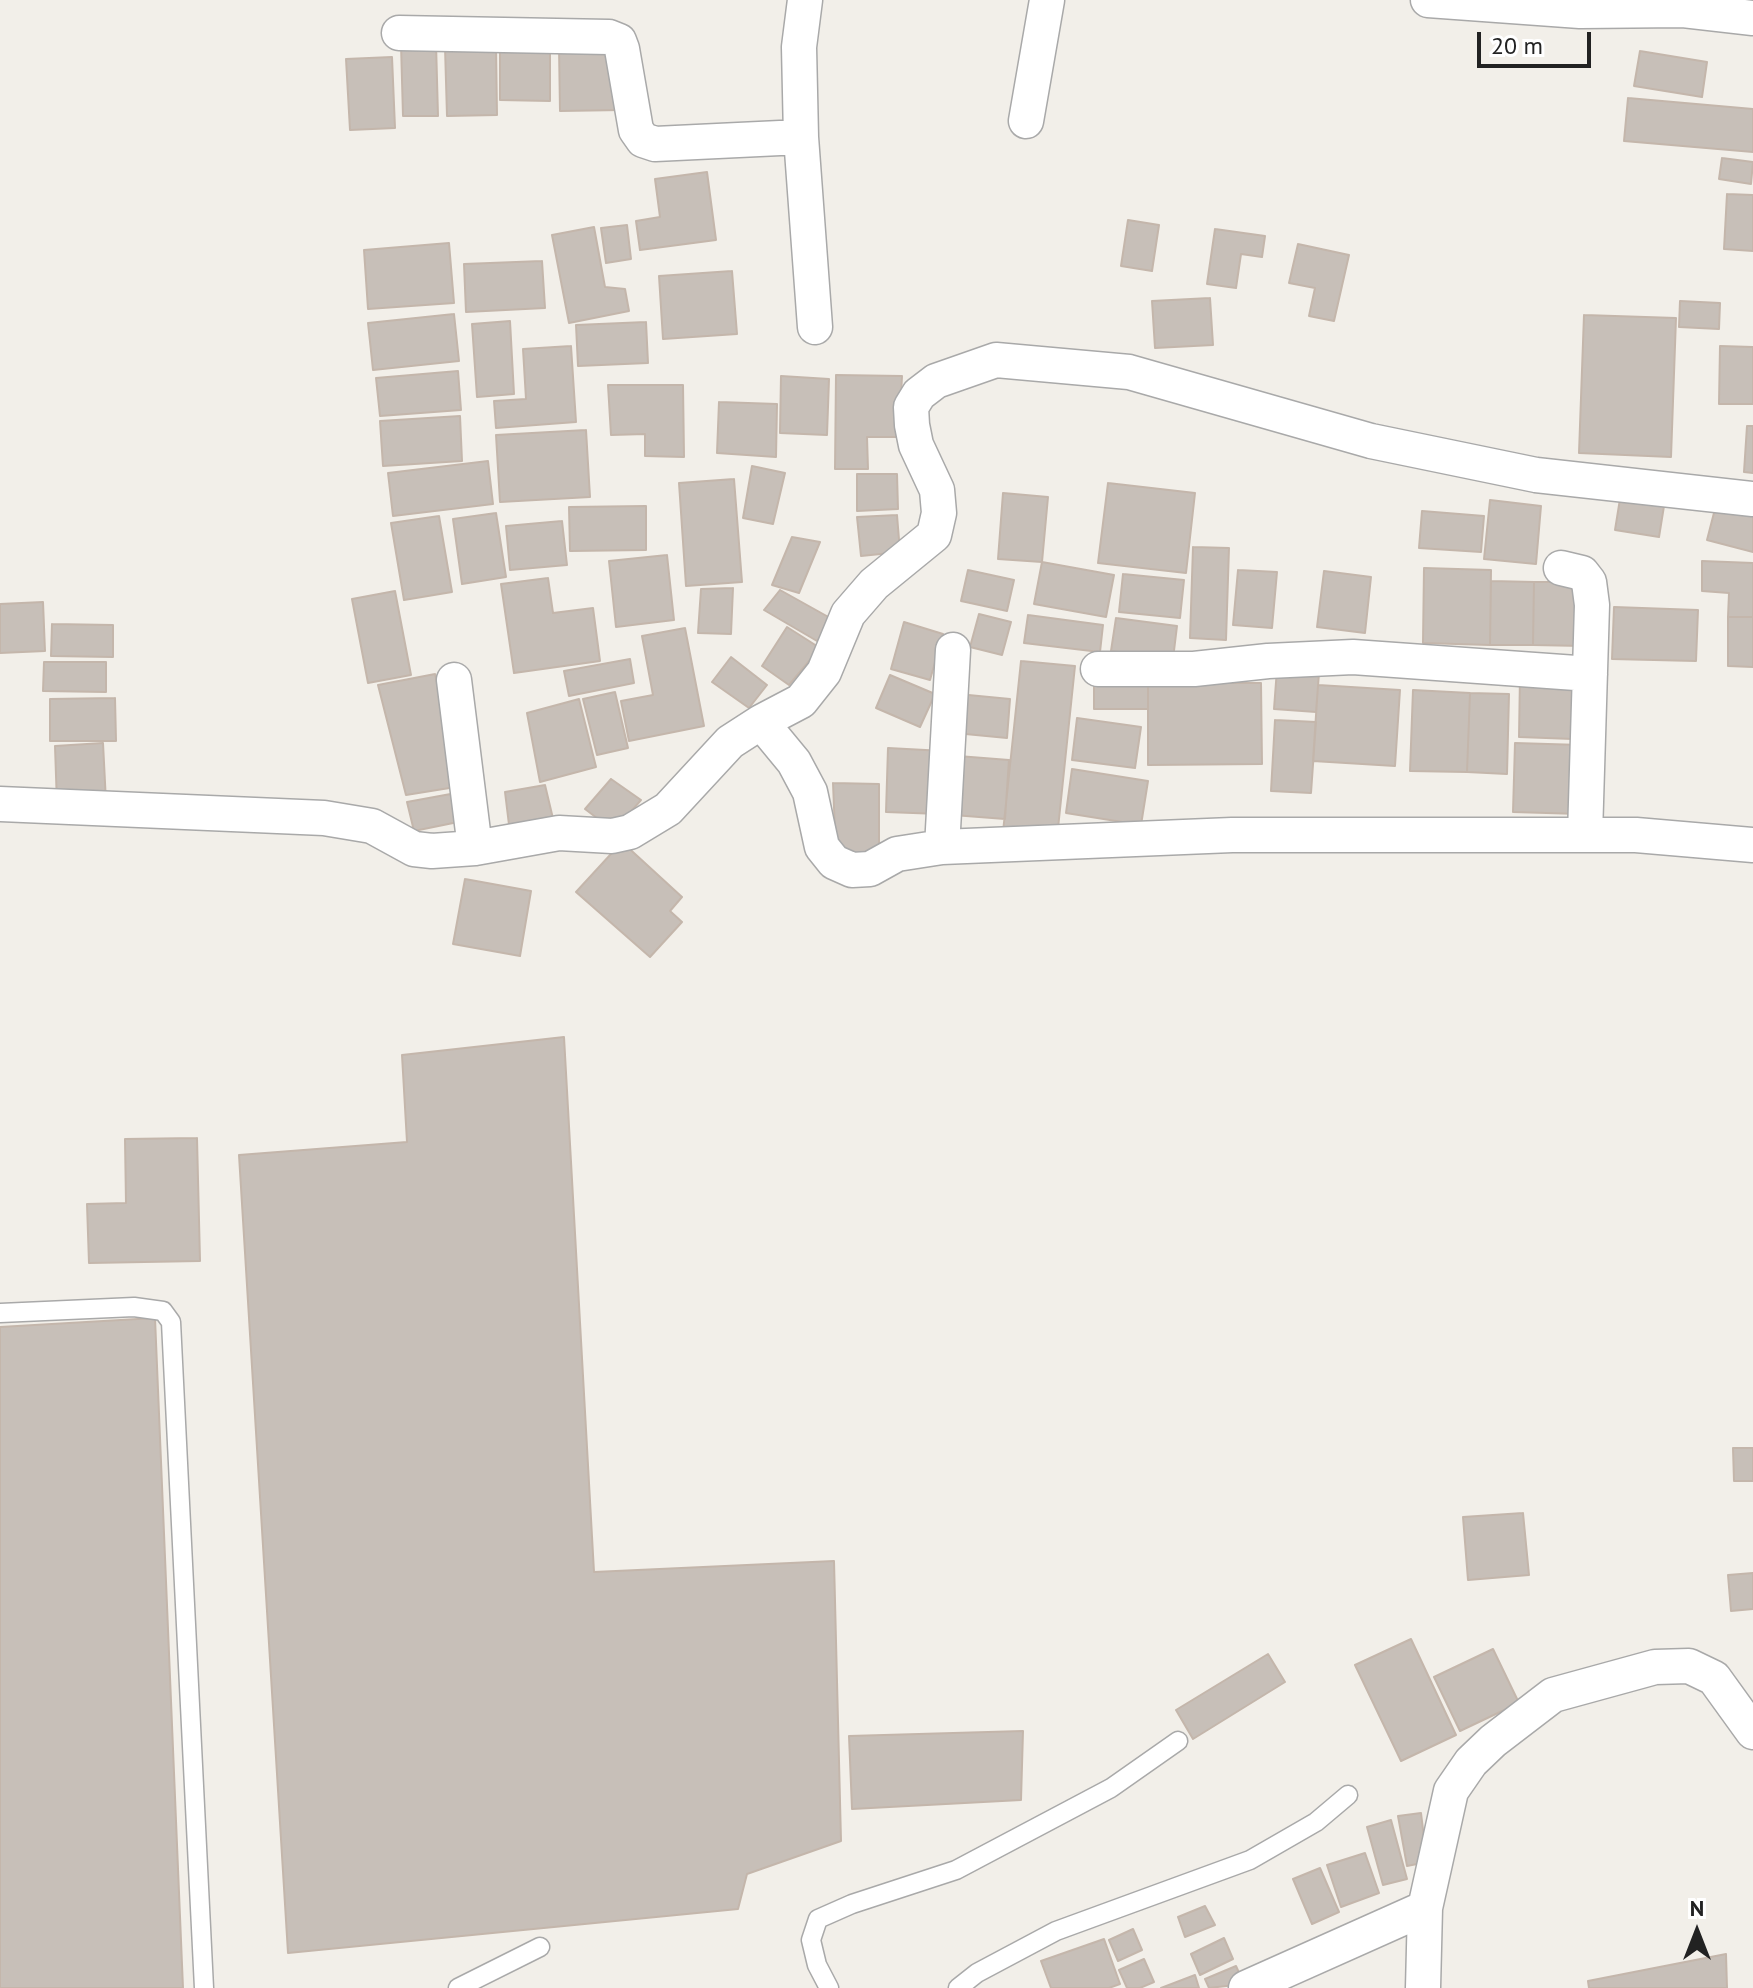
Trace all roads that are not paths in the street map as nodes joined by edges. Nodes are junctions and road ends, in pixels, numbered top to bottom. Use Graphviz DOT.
graph roads {
  1 [pos="805,0"];
  2 [pos="1047,0"];
  3 [pos="1428,0"];
  4 [pos="1753,18"];
  5 [pos="399,33"];
  6 [pos="1026,121"];
  7 [pos="801,137"];
  8 [pos="815,327"];
  9 [pos="1753,499"];
  10 [pos="1561,568"];
  11 [pos="953,650"];
  12 [pos="1098,669"];
  13 [pos="1590,674"];
  14 [pos="454,680"];
  15 [pos="761,722"];
  16 [pos="0,804"];
  17 [pos="1585,835"];
  18 [pos="1753,845"];
  19 [pos="942,847"];
  20 [pos="475,848"];
  21 [pos="0,1313"];
  22 [pos="1753,1732"];
  23 [pos="1178,1741"];
  24 [pos="1348,1795"];
  25 [pos="1425,1908"];
  26 [pos="540,1947"];
  27 [pos="204,1988"];
  28 [pos="458,1988"];
  29 [pos="829,1988"];
  30 [pos="958,1988"];
  31 [pos="1246,1988"];
  32 [pos="1423,1988"];
  1 -- 7 [label="street"];
  2 -- 6 [label="street"];
  3 -- 4 [label="street"];
  5 -- 7 [label="street"];
  7 -- 8 [label="street"];
  9 -- 15 [label="street"];
  10 -- 13 [label="street"];
  11 -- 19 [label="street"];
  12 -- 13 [label="street"];
  13 -- 17 [label="street"];
  14 -- 20 [label="street"];
  15 -- 19 [label="street"];
  15 -- 20 [label="street"];
  16 -- 20 [label="street"];
  17 -- 18 [label="street"];
  17 -- 19 [label="street"];
  21 -- 27 [label="lane"];
  22 -- 25 [label="street"];
  23 -- 29 [label="lane"];
  24 -- 30 [label="lane"];
  25 -- 31 [label="street"];
  25 -- 32 [label="street"];
  26 -- 28 [label="lane"];
}
